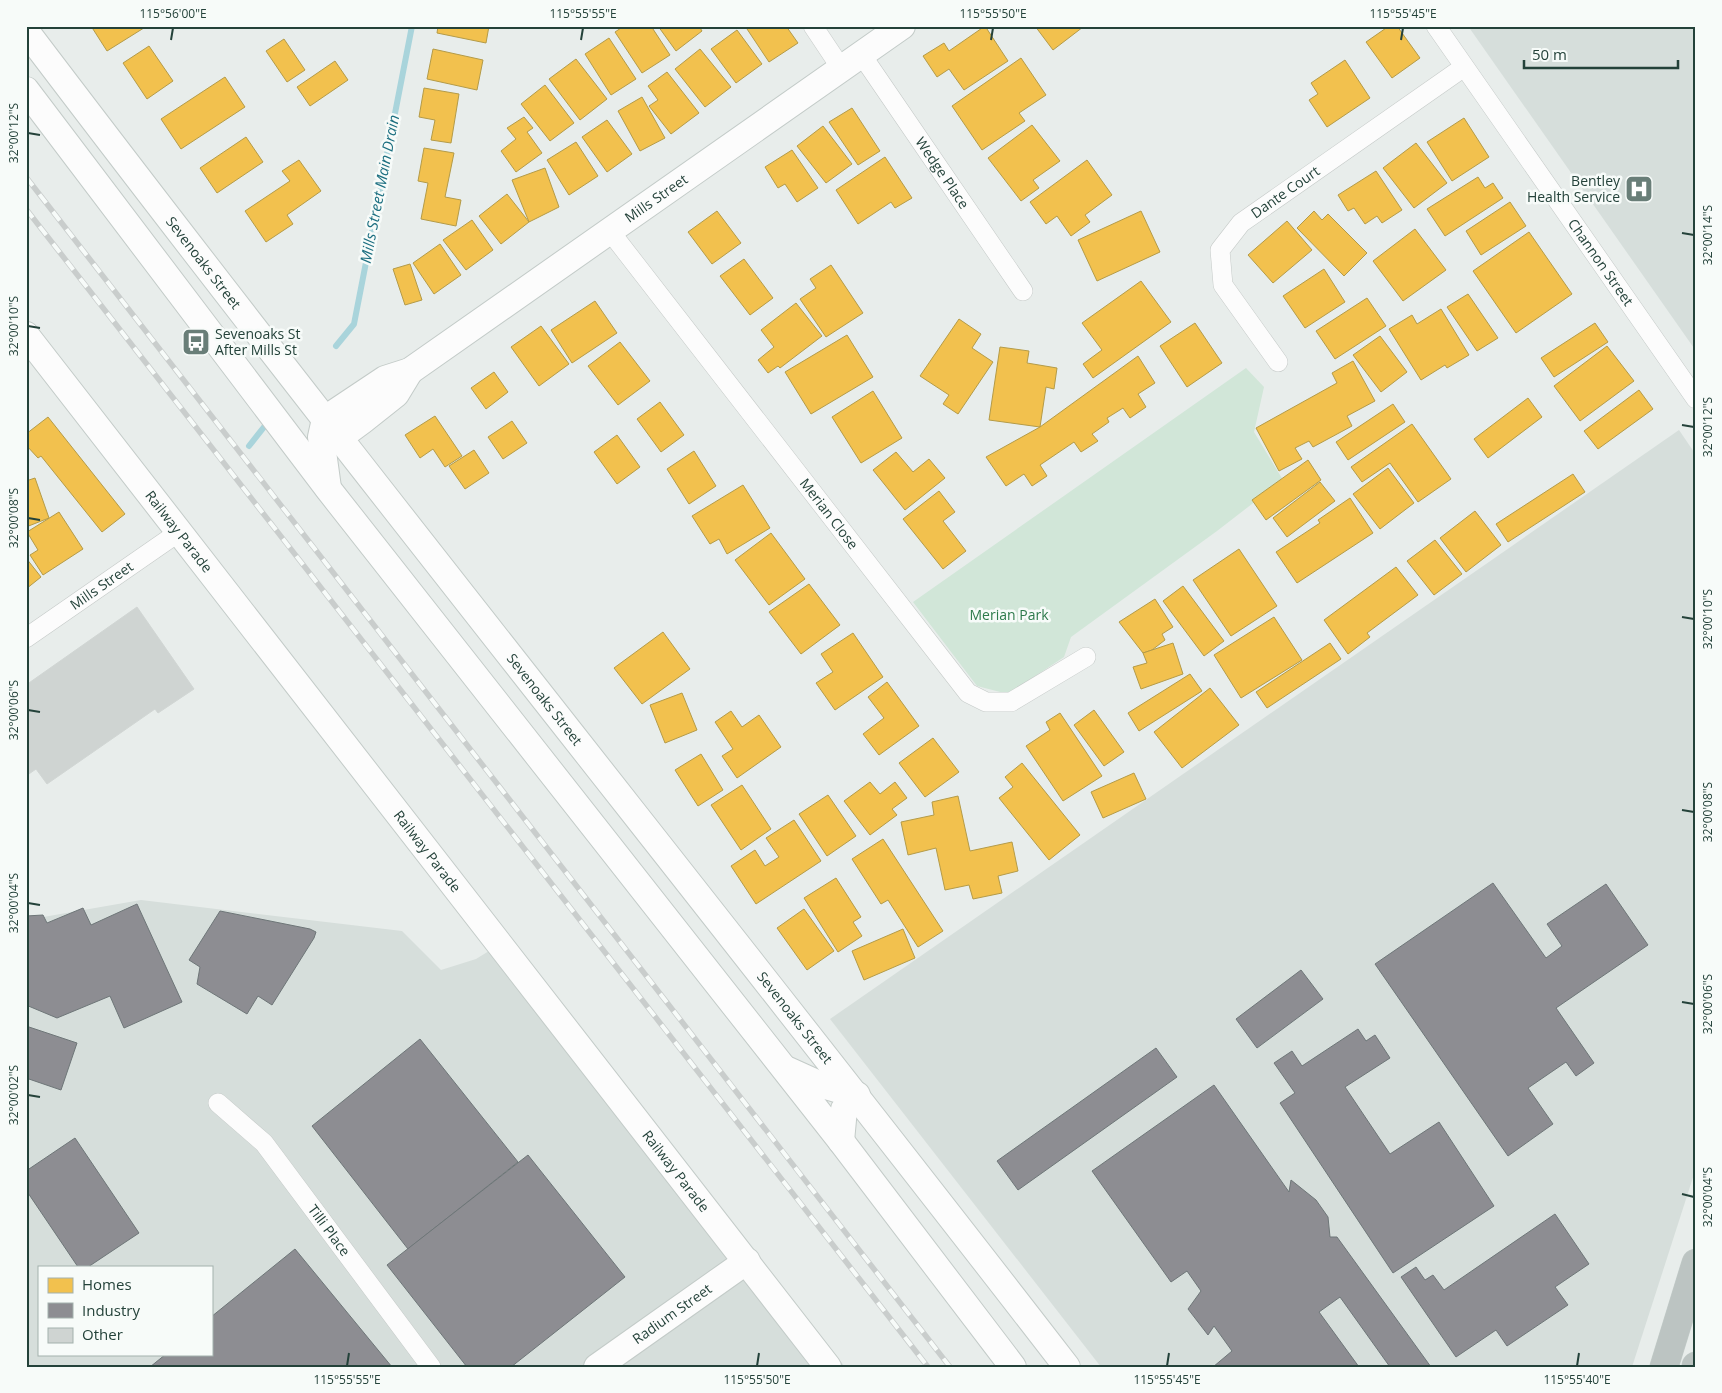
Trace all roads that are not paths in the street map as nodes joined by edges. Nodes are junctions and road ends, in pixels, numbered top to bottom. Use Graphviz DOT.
graph roads {
  1 [pos="813,26"];
  2 [pos="902,26"];
  3 [pos="1436,26"];
  4 [pos="26,31"];
  5 [pos="851,61"];
  6 [pos="1464,66"];
  7 [pos="26,90"];
  8 [pos="609,230"];
  9 [pos="1023,291"];
  10 [pos="26,335"];
  11 [pos="1278,362"];
  12 [pos="1696,399"];
  13 [pos="277,421"];
  14 [pos="328,431"];
  15 [pos="329,490"];
  16 [pos="179,532"];
  17 [pos="26,638"];
  18 [pos="1086,657"];
  19 [pos="783,1068"];
  20 [pos="857,1094"];
  21 [pos="218,1103"];
  22 [pos="841,1141"];
  23 [pos="747,1261"];
  24 [pos="1696,1263"];
  25 [pos="431,1367"];
  26 [pos="597,1367"];
  27 [pos="828,1367"];
  28 [pos="1013,1367"];
  29 [pos="1067,1367"];
  30 [pos="1664,1367"];
  1 -- 5 [label="street, Wedge Place"];
  2 -- 5 [label="main road, Mills Street"];
  3 -- 6 [label="street, Channon Street"];
  4 -- 14 [label="main road, Sevenoaks Street"];
  5 -- 8 [label="main road, Mills Street"];
  5 -- 9 [label="street, Wedge Place"];
  6 -- 11 [label="street, Dante Court"];
  6 -- 12 [label="street, Channon Street"];
  7 -- 13 [label="main road"];
  8 -- 14 [label="main road, Mills Street"];
  8 -- 18 [label="street, Merian Close"];
  10 -- 16 [label="main road, Railway Parade"];
  13 -- 14 [label="main road"];
  13 -- 15 [label="main road"];
  14 -- 15 [label="main road"];
  14 -- 20 [label="main road, Sevenoaks Street"];
  15 -- 19 [label="main road"];
  16 -- 17 [label="street, Mills Street"];
  16 -- 23 [label="main road, Railway Parade"];
  19 -- 20 [label="main road"];
  19 -- 22 [label="main road"];
  20 -- 22 [label="main road"];
  20 -- 29 [label="main road, Sevenoaks Street"];
  21 -- 25 [label="street, Tilli Place"];
  22 -- 28 [label="main road"];
  23 -- 26 [label="main road, Radium Street"];
  23 -- 27 [label="main road, Railway Parade"];
  24 -- 30 [label="highway"];
}
